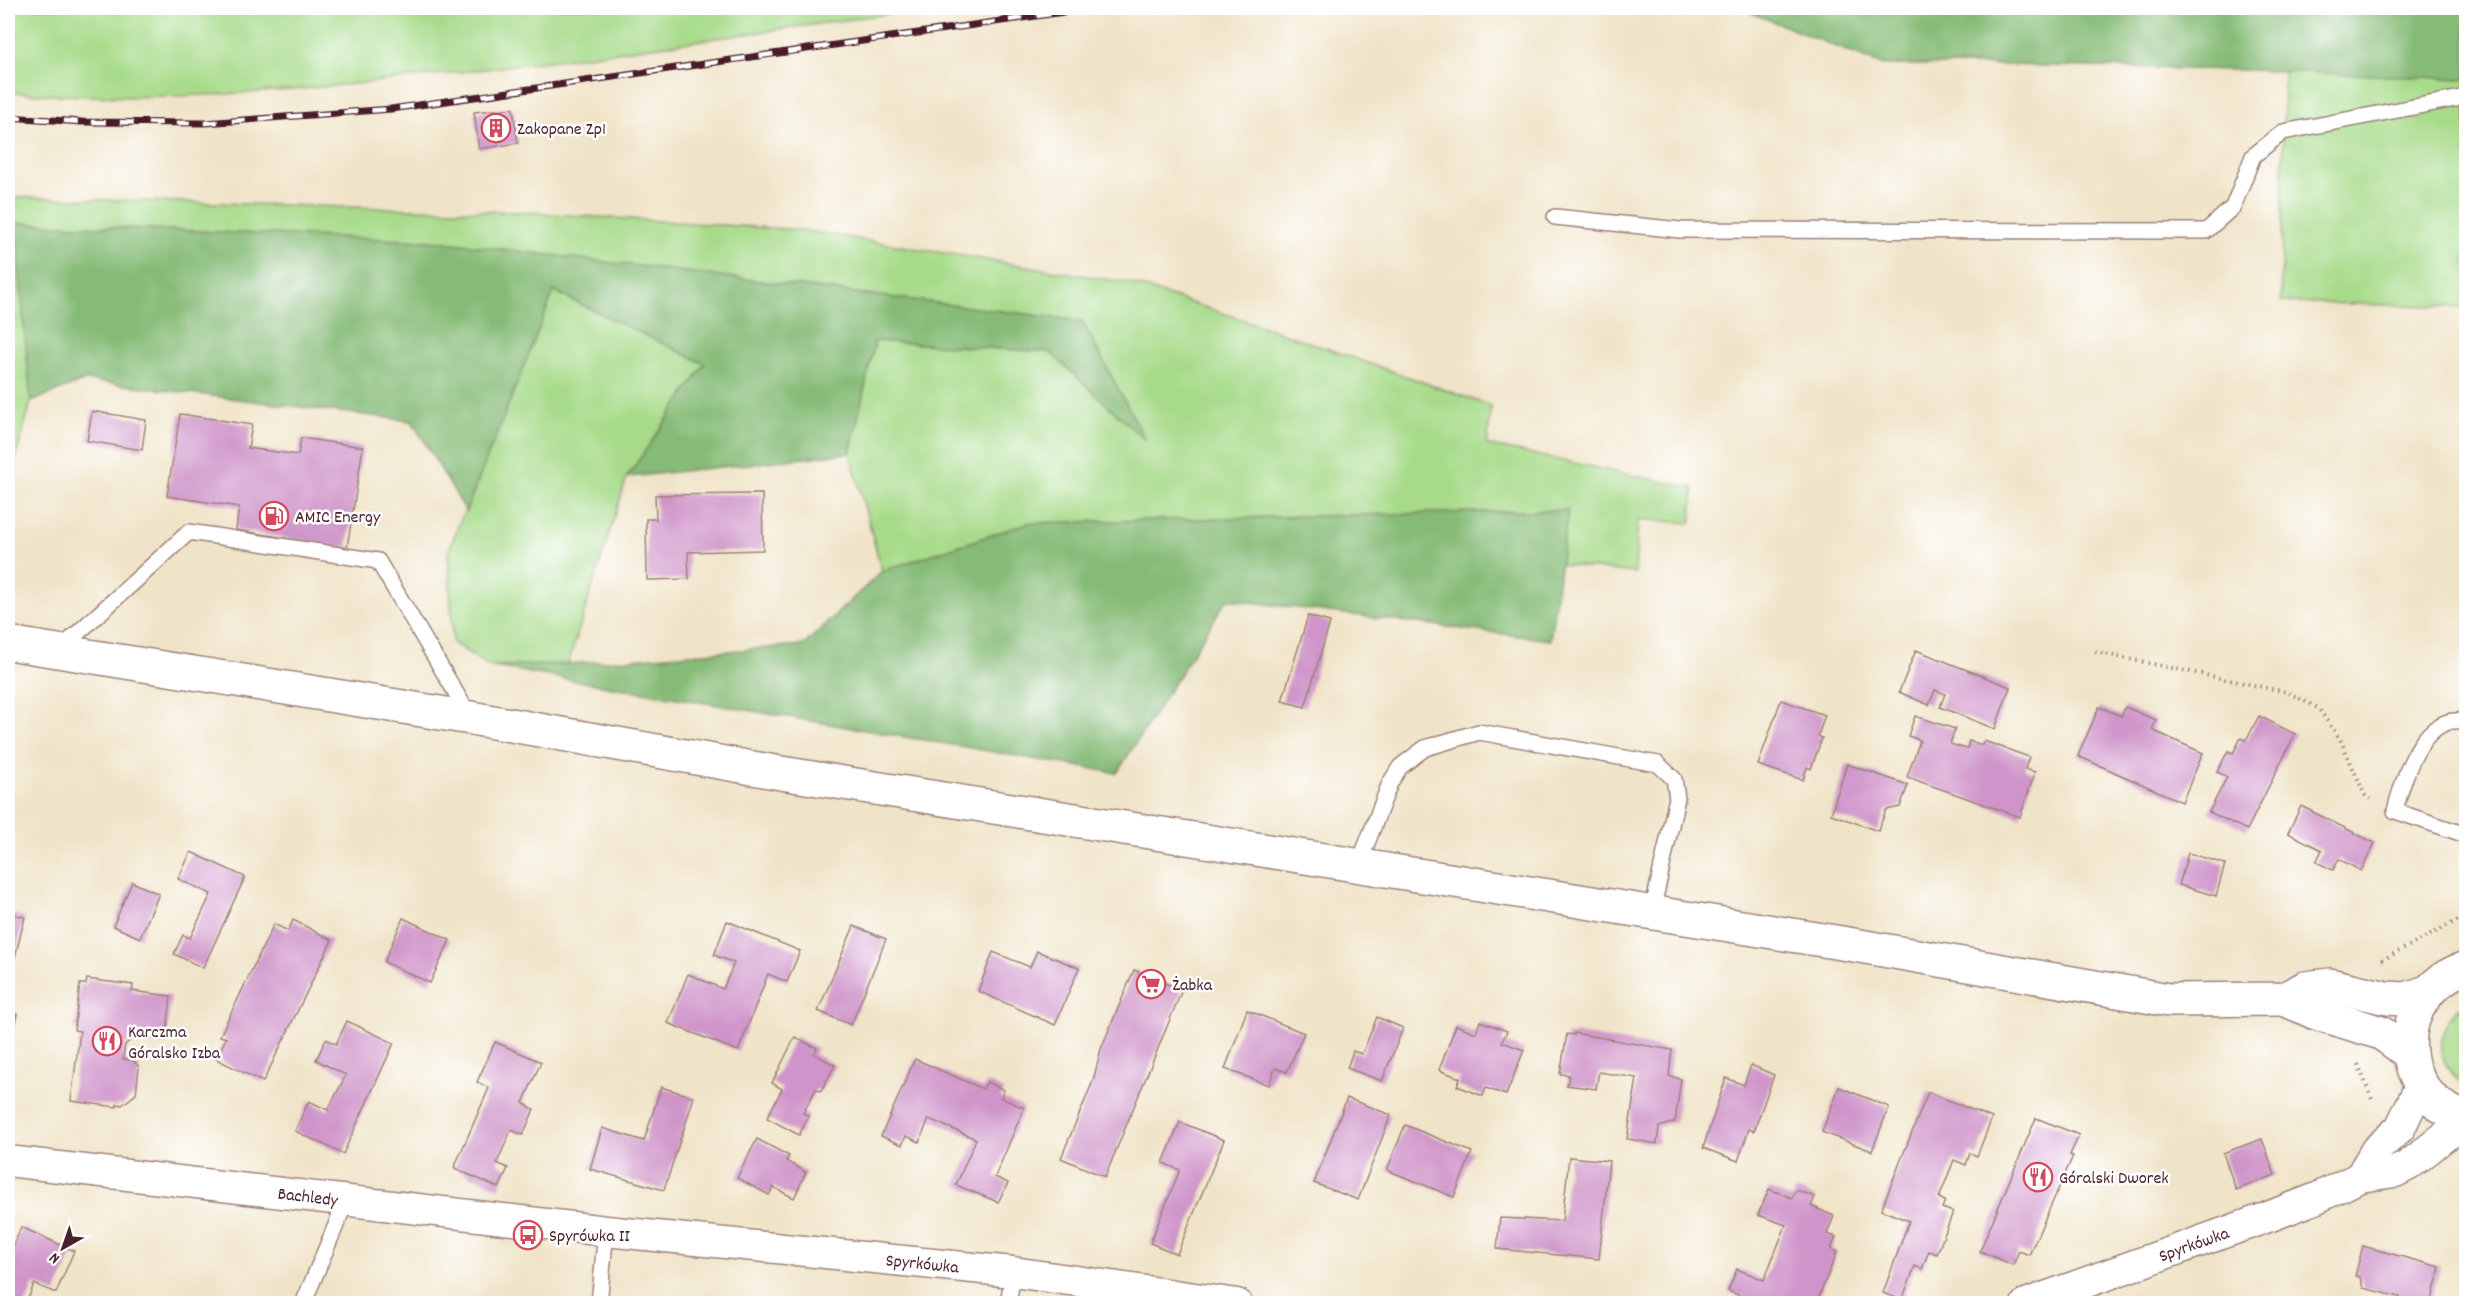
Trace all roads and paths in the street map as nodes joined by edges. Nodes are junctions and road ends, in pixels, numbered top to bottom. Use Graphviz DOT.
graph roads {
  1 [pos="2466,97"];
  2 [pos="1555,217"];
  3 [pos="8,643"];
  4 [pos="58,651"];
  5 [pos="2095,652"];
  6 [pos="471,718"];
  7 [pos="2466,721"];
  8 [pos="2395,811"];
  9 [pos="2466,835"];
  10 [pos="1359,864"];
  11 [pos="1652,912"];
  12 [pos="2466,968"];
  13 [pos="2427,992"];
  14 [pos="2284,999"];
  15 [pos="2410,1054"];
  16 [pos="2421,1084"];
  17 [pos="2466,1118"];
  18 [pos="2466,1124"];
  19 [pos="8,1161"];
  20 [pos="2360,1177"];
  21 [pos="346,1201"];
  22 [pos="606,1231"];
  23 [pos="1013,1272"];
  24 [pos="303,1304"];
  25 [pos="599,1304"];
  26 [pos="1008,1304"];
  27 [pos="1237,1304"];
  28 [pos="2026,1304"];
  1 -- 2 [label="lane"];
  3 -- 4 [label="main road"];
  4 -- 6 [label="main road"];
  4 -- 6 [label="lane"];
  5 -- 8 [label="path"];
  6 -- 10 [label="main road"];
  7 -- 8 [label="lane"];
  8 -- 9 [label="lane"];
  10 -- 11 [label="main road"];
  10 -- 11 [label="lane"];
  11 -- 14 [label="main road"];
  12 -- 13 [label="main road"];
  13 -- 14 [label="main road"];
  13 -- 15 [label="main road"];
  14 -- 15 [label="main road"];
  15 -- 16 [label="main road"];
  16 -- 17 [label="main road"];
  16 -- 20 [label="street"];
  18 -- 20 [label="street, Spyrkówka"];
  19 -- 21 [label="street, Bachledy"];
  20 -- 28 [label="street, Spyrkówka"];
  21 -- 22 [label="street, Bachledy"];
  21 -- 24 [label="lane"];
  22 -- 23 [label="street, Spyrkówka"];
  22 -- 25 [label="lane"];
  23 -- 26 [label="lane"];
  23 -- 27 [label="street, Spyrkówka"];
}
